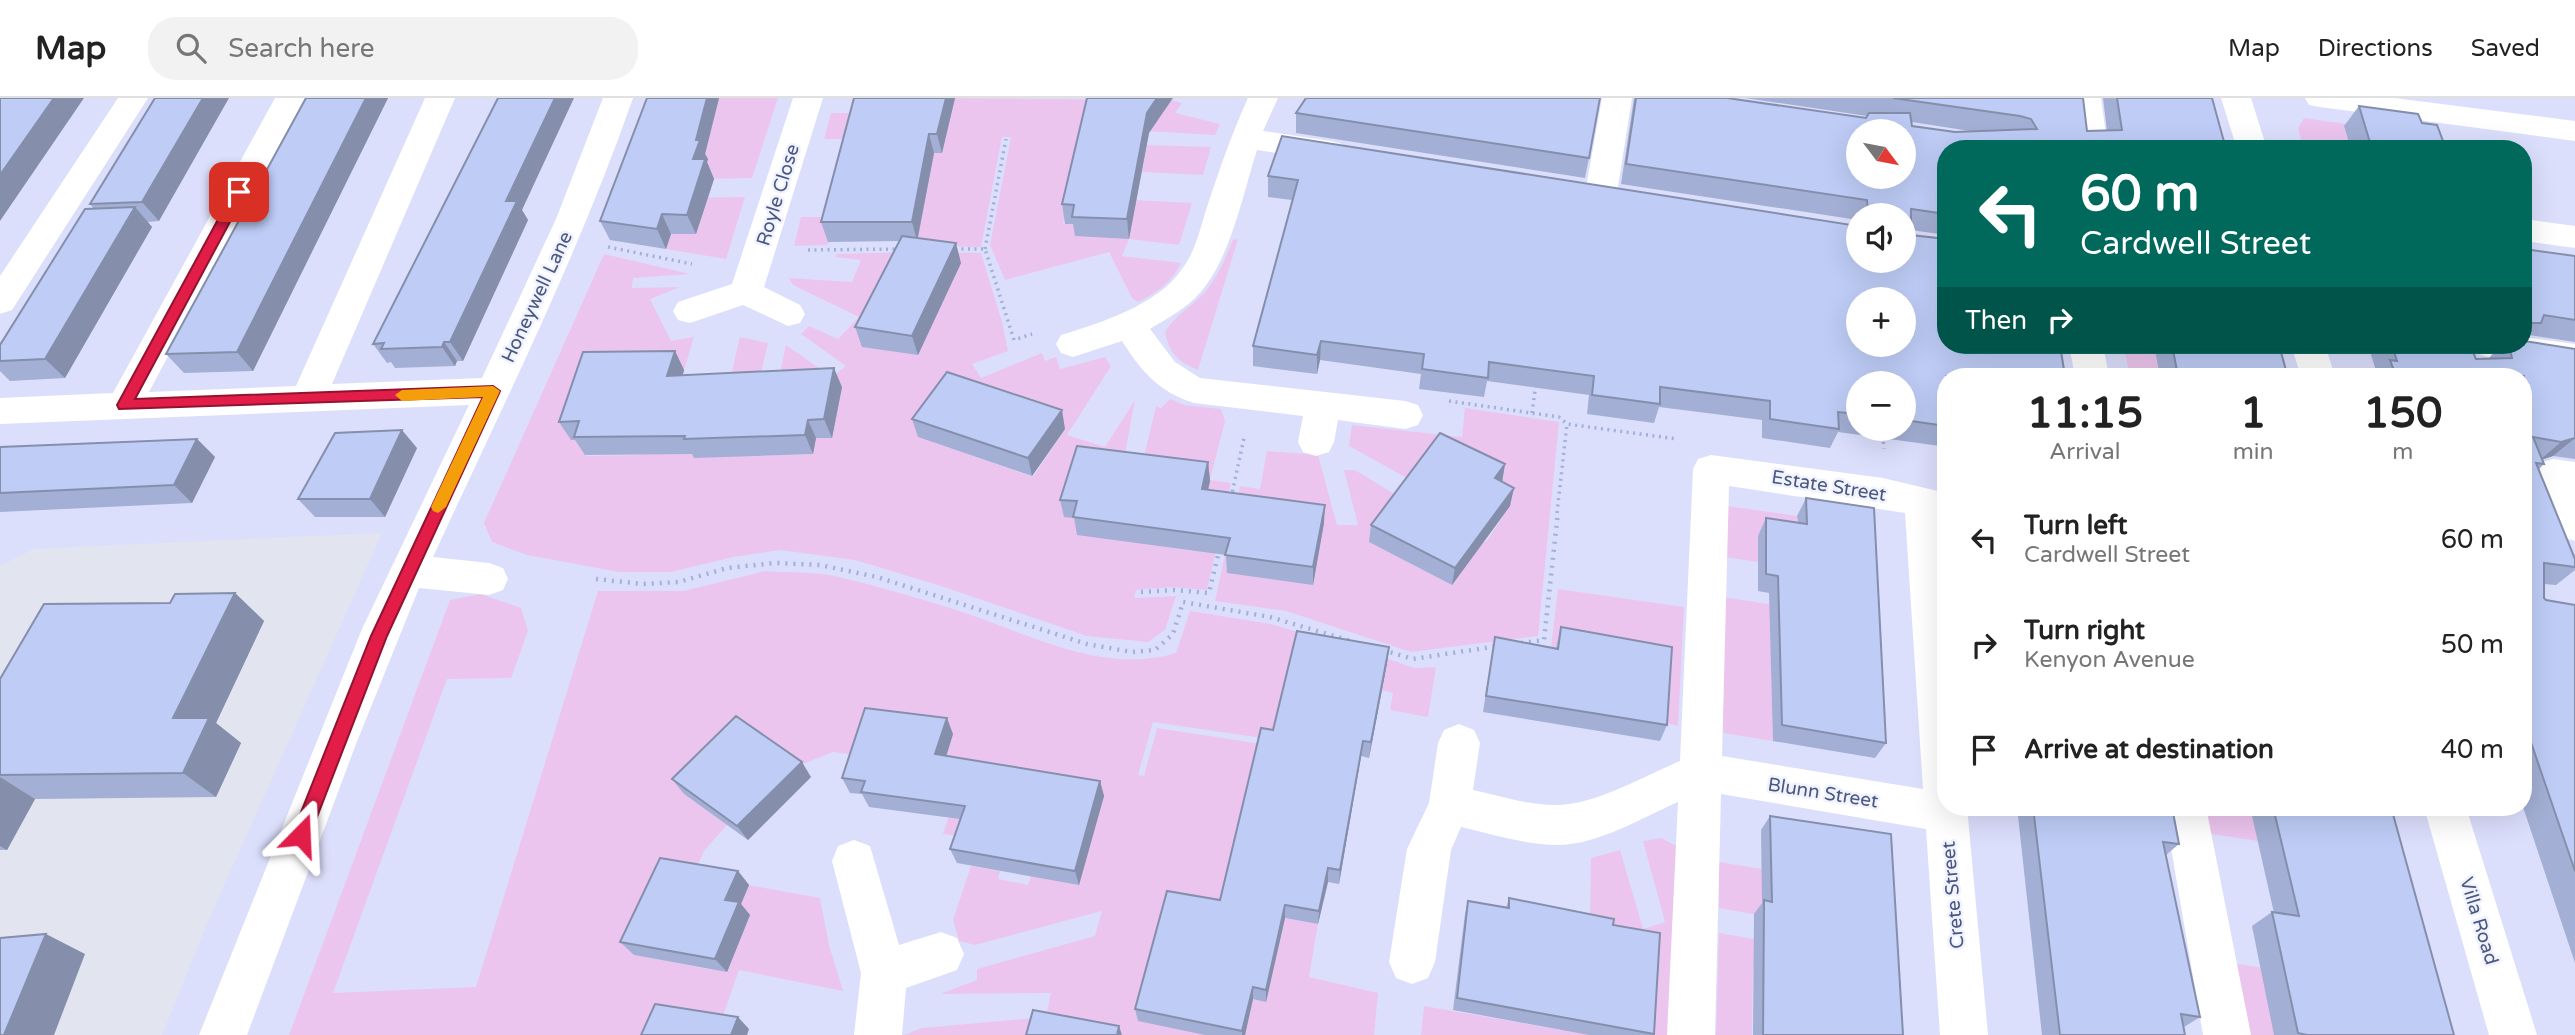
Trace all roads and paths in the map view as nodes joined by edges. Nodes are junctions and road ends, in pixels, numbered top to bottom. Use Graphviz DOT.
graph roads {
  1 [pos="134,98"];
  2 [pos="290,98"];
  3 [pos="440,98"];
  4 [pos="618,98"];
  5 [pos="808,98"];
  6 [pos="1263,98"];
  7 [pos="1617,98"];
  8 [pos="2086,98"];
  9 [pos="2236,98"];
  10 [pos="2320,98"];
  11 [pos="2575,131"];
  12 [pos="1245,138"];
  13 [pos="1006,139"];
  14 [pos="2092,140"];
  15 [pos="2249,140"];
  16 [pos="1364,157"];
  17 [pos="1570,188"];
  18 [pos="2532,231"];
  19 [pos="2575,237"];
  20 [pos="603,246"];
  21 [pos="905,249"];
  22 [pos="945,249"];
  23 [pos="985,249"];
  24 [pos="798,250"];
  25 [pos="698,265"];
  26 [pos="746,292"];
  27 [pos="0,302"];
  28 [pos="690,311"];
  29 [pos="788,314"];
  30 [pos="1130,326"];
  31 [pos="1043,331"];
  32 [pos="1073,344"];
  33 [pos="2524,354"];
  34 [pos="2575,357"];
  35 [pos="1537,376"];
  36 [pos="493,391"];
  37 [pos="308,400"];
  38 [pos="1445,400"];
  39 [pos="124,405"];
  40 [pos="1323,405"];
  41 [pos="0,411"];
  42 [pos="1532,413"];
  43 [pos="1405,415"];
  44 [pos="1567,424"];
  45 [pos="1246,430"];
  46 [pos="1681,440"];
  47 [pos="1316,442"];
  48 [pos="2551,468"];
  49 [pos="1935,506"];
  50 [pos="1229,508"];
  51 [pos="2575,526"];
  52 [pos="1220,545"];
  53 [pos="408,572"];
  54 [pos="489,579"];
  55 [pos="596,579"];
  56 [pos="1142,592"];
  57 [pos="1361,644"];
  58 [pos="1518,644"];
  59 [pos="1505,646"];
  60 [pos="1374,648"];
  61 [pos="1937,700"];
  62 [pos="1459,743"];
  63 [pos="1701,772"];
  64 [pos="1450,805"];
  65 [pos="1937,811"];
  66 [pos="1946,816"];
  67 [pos="2187,816"];
  68 [pos="2448,816"];
  69 [pos="854,861"];
  70 [pos="941,954"];
  71 [pos="1412,962"];
  72 [pos="884,973"];
  73 [pos="223,1035"];
  74 [pos="878,1035"];
  75 [pos="1691,1035"];
  76 [pos="1964,1035"];
  77 [pos="2227,1035"];
  78 [pos="2513,1035"];
  1 -- 27 [label="street"];
  2 -- 39 [label="street"];
  3 -- 37 [label="street"];
  4 -- 36 [label="street, Honeywell Lane"];
  5 -- 26 [label="street, Royle Close"];
  6 -- 12 [label="street"];
  7 -- 17 [label="street"];
  8 -- 14 [label="street"];
  9 -- 15 [label="street"];
  10 -- 11 [label="street"];
  12 -- 16 [label="street"];
  12 -- 30 [label="street"];
  13 -- 23 [label="path"];
  18 -- 19 [label="street"];
  20 -- 25 [label="path"];
  21 -- 24 [label="path"];
  22 -- 23 [label="path"];
  23 -- 31 [label="path"];
  26 -- 28 [label="street"];
  26 -- 29 [label="street"];
  30 -- 32 [label="street"];
  30 -- 40 [label="street"];
  33 -- 34 [label="street"];
  35 -- 42 [label="path"];
  36 -- 37 [label="street"];
  36 -- 53 [label="street, Honeywell Lane"];
  37 -- 39 [label="street"];
  38 -- 42 [label="path"];
  39 -- 41 [label="street"];
  40 -- 43 [label="street"];
  40 -- 47 [label="street"];
  42 -- 44 [label="path"];
  44 -- 46 [label="path"];
  44 -- 58 [label="path"];
  45 -- 50 [label="path"];
  48 -- 51 [label="street"];
  49 -- 61 [label="street, Crete Street"];
  49 -- 63 [label="street, Estate Street"];
  52 -- 56 [label="path"];
  53 -- 54 [label="street"];
  53 -- 73 [label="street, Honeywell Lane"];
  55 -- 57 [label="path"];
  59 -- 60 [label="path"];
  62 -- 64 [label="street"];
  63 -- 64 [label="street"];
  63 -- 65 [label="street, Blunn Street"];
  63 -- 75 [label="street"];
  64 -- 71 [label="street"];
  66 -- 76 [label="street, Crete Street"];
  67 -- 77 [label="street"];
  68 -- 78 [label="street, Villa Road"];
  69 -- 72 [label="street"];
  70 -- 72 [label="street"];
  72 -- 74 [label="street"];
}
